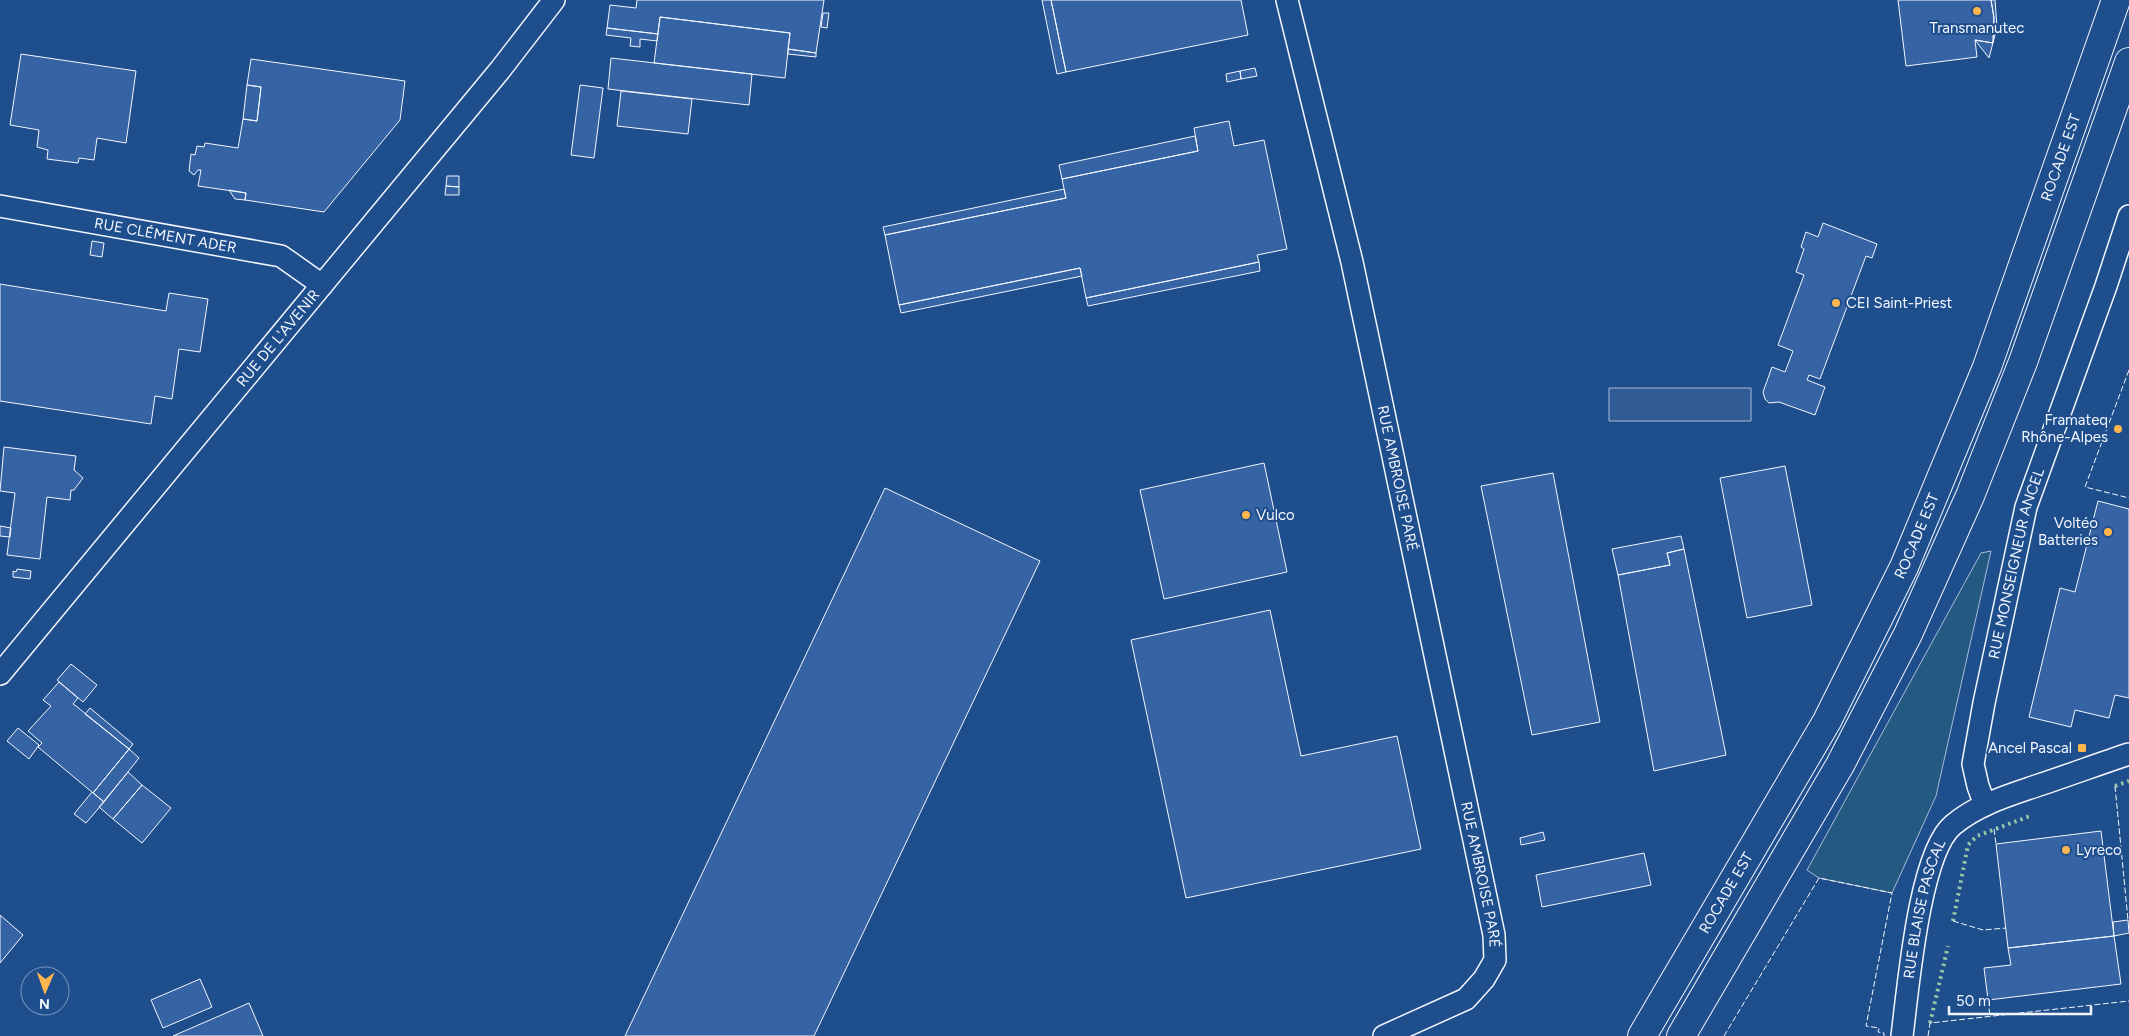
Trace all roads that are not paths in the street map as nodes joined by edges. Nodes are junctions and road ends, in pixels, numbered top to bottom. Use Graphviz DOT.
graph roads {
  1 [pos="554,0"];
  2 [pos="1287,0"];
  3 [pos="2116,0"];
  4 [pos="2129,62"];
  5 [pos="0,206"];
  6 [pos="2129,216"];
  7 [pos="322,285"];
  8 [pos="0,674"];
  9 [pos="2129,754"];
  10 [pos="1985,805"];
  11 [pos="1384,1036"];
  12 [pos="1642,1036"];
  13 [pos="1682,1036"];
  14 [pos="1902,1036"];
  1 -- 7 [label="street, RUE DE L'AVENIR"];
  2 -- 11 [label="street, RUE AMBROISE PARÉ"];
  3 -- 12 [label="highway, ROCADE EST"];
  4 -- 13 [label="highway"];
  5 -- 7 [label="street, RUE CLÉMENT ADER"];
  6 -- 10 [label="street, RUE MONSEIGNEUR ANCEL"];
  7 -- 8 [label="street, RUE DE L'AVENIR"];
  9 -- 10 [label="street, RUE BLAISE PASCAL"];
  10 -- 14 [label="street, RUE BLAISE PASCAL"];
}
